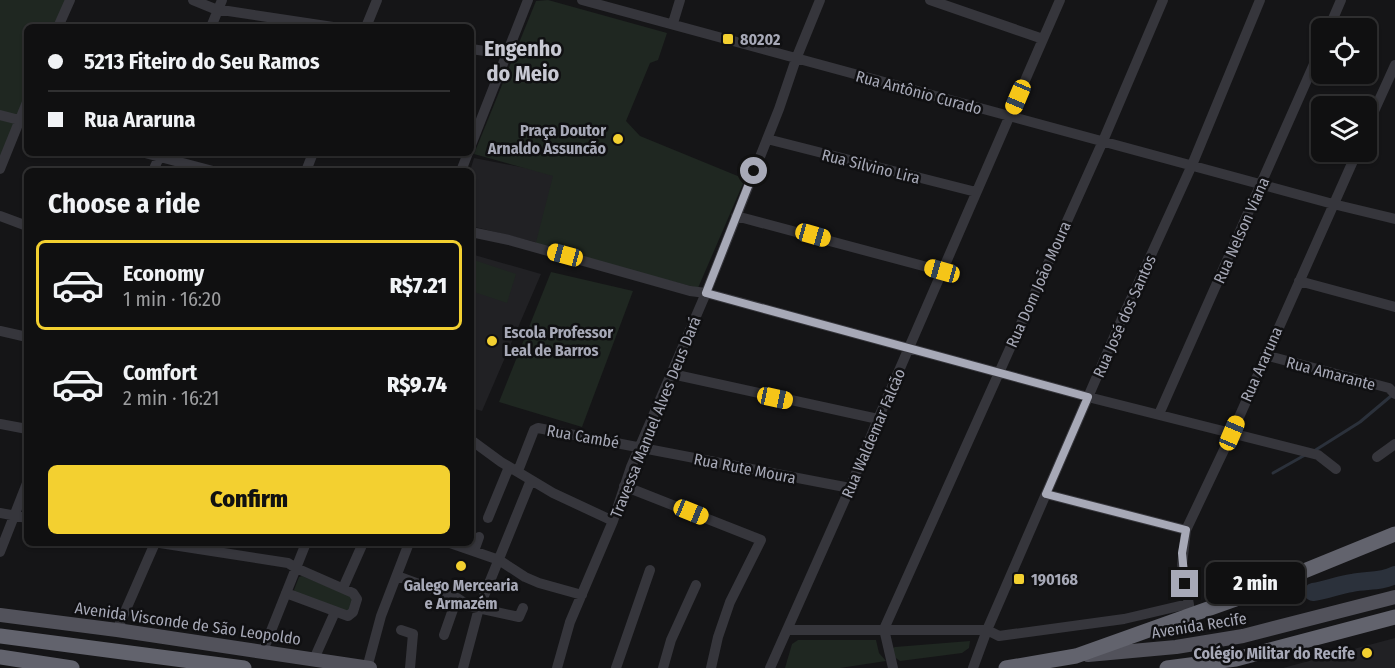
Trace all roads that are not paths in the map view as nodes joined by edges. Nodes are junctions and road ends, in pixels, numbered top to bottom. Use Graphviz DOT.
graph roads {
  1 [pos="70,0"];
  2 [pos="192,0"];
  3 [pos="377,0"];
  4 [pos="528,0"];
  5 [pos="582,0"];
  6 [pos="680,0"];
  7 [pos="820,0"];
  8 [pos="930,0"];
  9 [pos="1060,0"];
  10 [pos="1163,0"];
  11 [pos="1260,0"];
  12 [pos="1341,0"];
  13 [pos="220,4"];
  14 [pos="1333,18"];
  15 [pos="673,23"];
  16 [pos="59,24"];
  17 [pos="212,24"];
  18 [pos="318,24"];
  19 [pos="367,24"];
  20 [pos="1043,39"];
  21 [pos="474,49"];
  22 [pos="506,54"];
  23 [pos="796,59"];
  24 [pos="1395,65"];
  25 [pos="1311,71"];
  26 [pos="1383,92"];
  27 [pos="1395,96"];
  28 [pos="1377,105"];
  29 [pos="0,115"];
  30 [pos="1010,116"];
  31 [pos="23,121"];
  32 [pos="474,133"];
  33 [pos="767,139"];
  34 [pos="1103,141"];
  35 [pos="163,156"];
  36 [pos="1352,162"];
  37 [pos="1192,165"];
  38 [pos="203,168"];
  39 [pos="0,169"];
  40 [pos="1262,184"];
  41 [pos="976,192"];
  42 [pos="1333,204"];
  43 [pos="0,216"];
  44 [pos="736,216"];
  45 [pos="1395,219"];
  46 [pos="24,225"];
  47 [pos="474,233"];
  48 [pos="942,271"];
  49 [pos="1299,280"];
  50 [pos="706,293"];
  51 [pos="1395,307"];
  52 [pos="0,332"];
  53 [pos="24,336"];
  54 [pos="909,348"];
  55 [pos="1265,355"];
  56 [pos="998,373"];
  57 [pos="672,374"];
  58 [pos="1392,391"];
  59 [pos="1088,397"];
  60 [pos="1159,414"];
  61 [pos="878,419"];
  62 [pos="0,424"];
  63 [pos="24,428"];
  64 [pos="1232,433"];
  65 [pos="474,442"];
  66 [pos="1395,444"];
  67 [pos="640,447"];
  68 [pos="1377,457"];
  69 [pos="513,469"];
  70 [pos="1336,469"];
  71 [pos="531,480"];
  72 [pos="624,486"];
  73 [pos="850,488"];
  74 [pos="24,490"];
  75 [pos="1046,494"];
  76 [pos="0,513"];
  77 [pos="14,515"];
  78 [pos="24,517"];
  79 [pos="488,518"];
  80 [pos="613,520"];
  81 [pos="1186,530"];
  82 [pos="1395,534"];
  83 [pos="479,537"];
  84 [pos="154,546"];
  85 [pos="179,546"];
  86 [pos="305,546"];
  87 [pos="362,546"];
  88 [pos="408,546"];
  89 [pos="459,546"];
  90 [pos="474,551"];
  91 [pos="0,552"];
  92 [pos="499,560"];
  93 [pos="296,568"];
  94 [pos="650,570"];
  95 [pos="397,576"];
  96 [pos="696,585"];
  97 [pos="343,588"];
  98 [pos="286,593"];
  99 [pos="582,595"];
  100 [pos="1395,597"];
  101 [pos="457,598"];
  102 [pos="479,608"];
  103 [pos="523,608"];
  104 [pos="1190,610"];
  105 [pos="335,612"];
  106 [pos="0,615"];
  107 [pos="1395,617"];
  108 [pos="884,629"];
  109 [pos="117,630"];
  110 [pos="401,630"];
  111 [pos="788,630"];
  112 [pos="987,630"];
  113 [pos="444,635"];
  114 [pos="0,636"];
  115 [pos="263,651"];
  116 [pos="1076,656"];
  117 [pos="0,657"];
  118 [pos="314,659"];
  119 [pos="1186,667"];
  120 [pos="72,668"];
  121 [pos="244,668"];
  122 [pos="369,668"];
  123 [pos="410,668"];
  124 [pos="463,668"];
  125 [pos="557,668"];
  126 [pos="616,668"];
  127 [pos="663,668"];
  128 [pos="711,668"];
  129 [pos="770,668"];
  130 [pos="893,668"];
  131 [pos="973,668"];
  132 [pos="1006,668"];
  133 [pos="1167,668"];
  1 -- 16 [label="street"];
  2 -- 13 [label="street"];
  3 -- 19 [label="street"];
  4 -- 22 [label="street"];
  5 -- 15 [label="street, Rua Antônio Curado"];
  6 -- 15 [label="street"];
  7 -- 23 [label="street, Travessa Manuel Alves Deus Dará"];
  8 -- 20 [label="street"];
  9 -- 20 [label="street, Rua Waldemar Falcão"];
  10 -- 34 [label="street, Rua Dom João Moura"];
  11 -- 37 [label="street, Rua José dos Santos"];
  12 -- 14 [label="street"];
  13 -- 17 [label="street"];
  13 -- 18 [label="street"];
  15 -- 23 [label="street, Rua Antônio Curado"];
  20 -- 30 [label="street, Rua Waldemar Falcão"];
  21 -- 22 [label="street"];
  22 -- 32 [label="street"];
  23 -- 30 [label="street, Rua Antônio Curado"];
  23 -- 33 [label="street, Travessa Manuel Alves Deus Dará"];
  24 -- 26 [label="street"];
  25 -- 40 [label="street, Rua Nelson Viana"];
  26 -- 27 [label="street"];
  26 -- 28 [label="street"];
  29 -- 31 [label="street"];
  30 -- 34 [label="street, Rua Antônio Curado"];
  30 -- 41 [label="street, Rua Waldemar Falcão"];
  31 -- 39 [label="street"];
  33 -- 41 [label="street, Rua Silvino Lira"];
  33 -- 44 [label="street, Travessa Manuel Alves Deus Dará"];
  34 -- 37 [label="street, Rua Antônio Curado"];
  34 -- 56 [label="street, Rua Dom João Moura"];
  35 -- 38 [label="street"];
  36 -- 42 [label="street, Rua Araruna"];
  37 -- 40 [label="street, Rua Antônio Curado"];
  37 -- 59 [label="street, Rua José dos Santos"];
  40 -- 42 [label="street, Rua Antônio Curado"];
  40 -- 60 [label="street, Rua Nelson Viana"];
  41 -- 48 [label="street, Rua Waldemar Falcão"];
  42 -- 45 [label="street, Rua Antônio Curado"];
  42 -- 49 [label="street, Rua Araruna"];
  43 -- 46 [label="street"];
  44 -- 48 [label="street"];
  44 -- 50 [label="street, Travessa Manuel Alves Deus Dará"];
  47 -- 50 [label="street"];
  48 -- 54 [label="street, Rua Waldemar Falcão"];
  49 -- 51 [label="street"];
  49 -- 55 [label="street, Rua Araruna"];
  50 -- 54 [label="street"];
  50 -- 57 [label="street, Travessa Manuel Alves Deus Dará"];
  52 -- 53 [label="street"];
  54 -- 56 [label="street"];
  54 -- 61 [label="street, Rua Waldemar Falcão"];
  55 -- 58 [label="street, Rua Amarante"];
  55 -- 64 [label="street, Rua Araruna"];
  56 -- 59 [label="street"];
  56 -- 108 [label="street, Rua Dom João Moura"];
  57 -- 61 [label="street"];
  57 -- 67 [label="street, Travessa Manuel Alves Deus Dará"];
  59 -- 60 [label="street"];
  59 -- 75 [label="street, Rua José dos Santos"];
  60 -- 64 [label="street"];
  61 -- 73 [label="street, Rua Waldemar Falcão"];
  62 -- 63 [label="street"];
  64 -- 70 [label="street"];
  64 -- 81 [label="street, Rua Araruna"];
  65 -- 69 [label="street"];
  66 -- 68 [label="street"];
  67 -- 69 [label="street, Rua Cambé"];
  67 -- 72 [label="street, Travessa Manuel Alves Deus Dará"];
  67 -- 73 [label="street, Rua Rute Moura"];
  69 -- 71 [label="street"];
  69 -- 79 [label="street"];
  71 -- 80 [label="street"];
  71 -- 92 [label="street"];
  72 -- 80 [label="street, Travessa Manuel Alves Deus Dará"];
  72 -- 128 [label="street"];
  73 -- 111 [label="street, Rua Waldemar Falcão"];
  74 -- 77 [label="street"];
  75 -- 81 [label="street"];
  75 -- 112 [label="street, Rua José dos Santos"];
  76 -- 77 [label="street"];
  77 -- 78 [label="street"];
  77 -- 91 [label="street"];
  80 -- 99 [label="street, Travessa Manuel Alves Deus Dará"];
  81 -- 104 [label="street, Rua Araruna"];
  82 -- 104 [label="highway"];
  83 -- 90 [label="street"];
  84 -- 109 [label="street"];
  85 -- 93 [label="street"];
  86 -- 93 [label="street"];
  87 -- 97 [label="street"];
  88 -- 95 [label="street"];
  89 -- 90 [label="street"];
  90 -- 92 [label="street"];
  92 -- 99 [label="street"];
  92 -- 102 [label="street"];
  93 -- 97 [label="street"];
  93 -- 98 [label="street"];
  94 -- 126 [label="street"];
  95 -- 101 [label="street"];
  95 -- 122 [label="street"];
  96 -- 127 [label="street"];
  97 -- 105 [label="street"];
  98 -- 105 [label="street"];
  98 -- 115 [label="street"];
  99 -- 125 [label="street, Travessa Manuel Alves Deus Dará"];
  100 -- 116 [label="main road, Avenida Recife"];
  101 -- 102 [label="street"];
  101 -- 113 [label="street"];
  102 -- 103 [label="street"];
  102 -- 124 [label="street"];
  104 -- 112 [label="street"];
  104 -- 116 [label="highway"];
  105 -- 118 [label="street"];
  106 -- 109 [label="main road, Avenida Visconde de São Leopoldo"];
  107 -- 119 [label="highway"];
  108 -- 111 [label="street"];
  108 -- 112 [label="street"];
  108 -- 130 [label="street"];
  109 -- 115 [label="main road, Avenida Visconde de São Leopoldo"];
  110 -- 123 [label="street"];
  111 -- 129 [label="street, Rua Waldemar Falcão"];
  112 -- 131 [label="street, Rua José dos Santos"];
  114 -- 121 [label="highway"];
  115 -- 118 [label="main road, Avenida Visconde de São Leopoldo"];
  116 -- 132 [label="highway"];
  117 -- 120 [label="highway"];
  118 -- 122 [label="main road, Avenida Visconde de São Leopoldo"];
  119 -- 133 [label="highway"];
}
